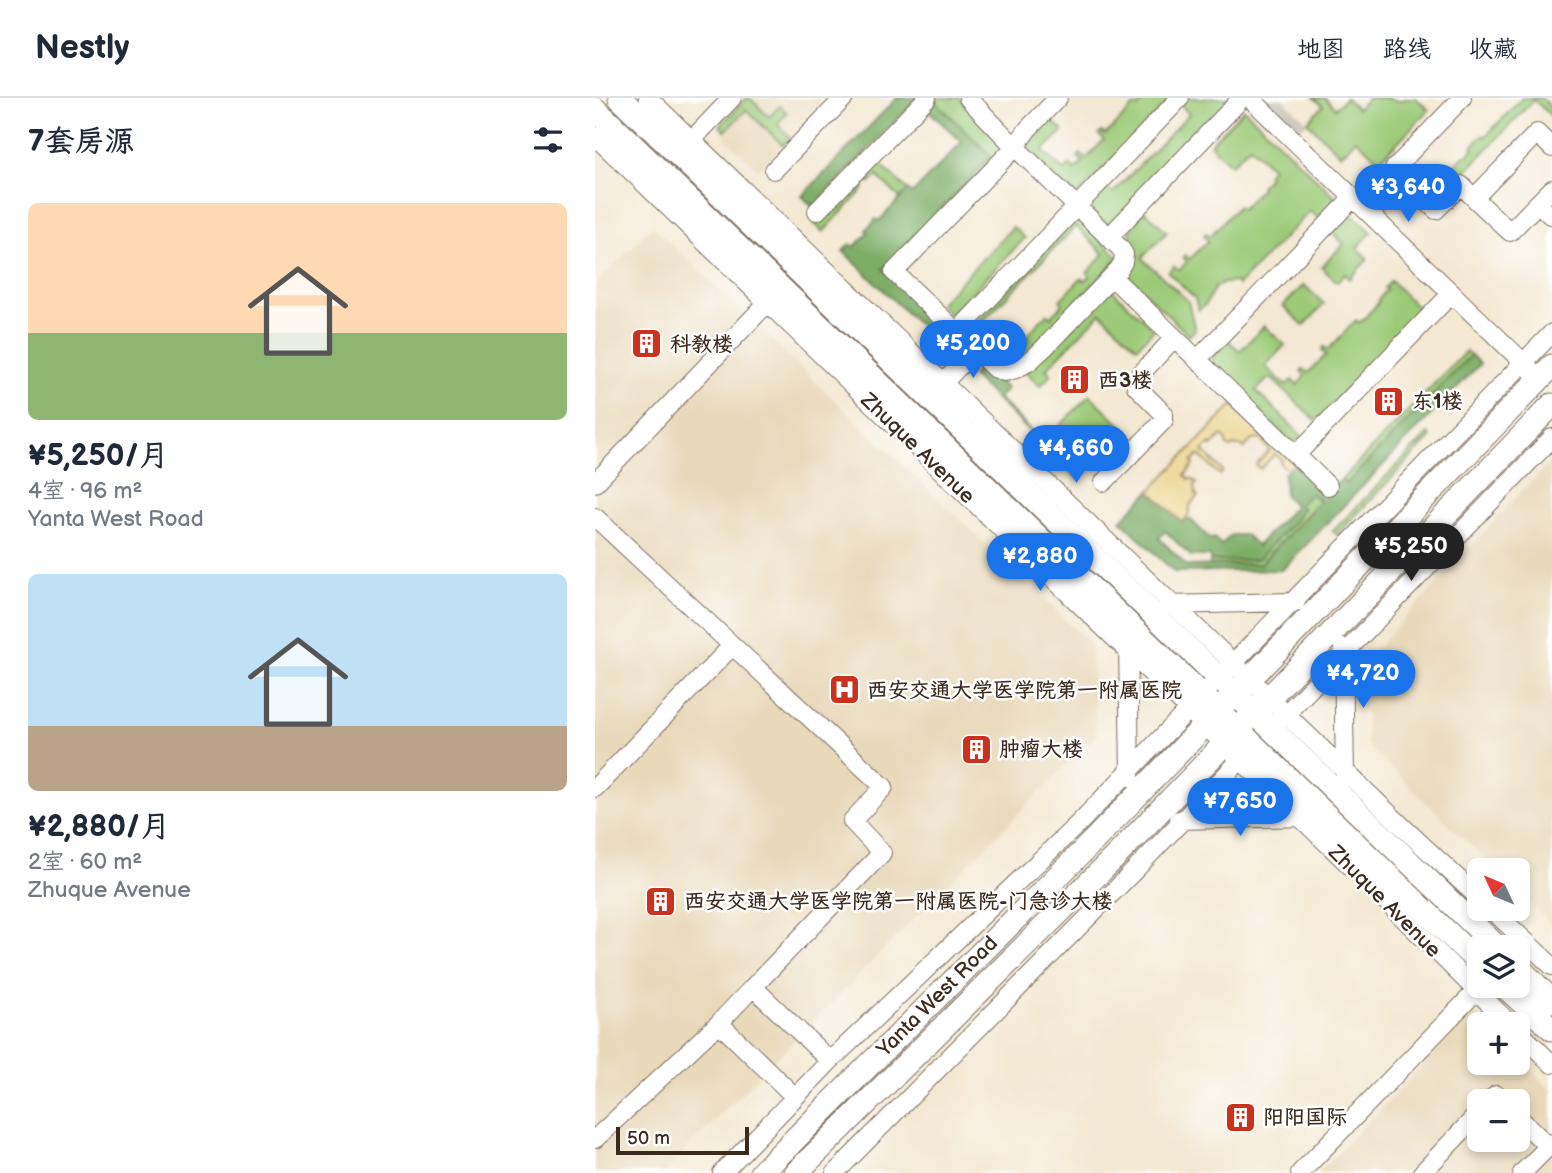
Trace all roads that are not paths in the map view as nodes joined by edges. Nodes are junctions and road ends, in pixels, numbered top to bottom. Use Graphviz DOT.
graph roads {
  1 [pos="619,98"];
  2 [pos="648,98"];
  3 [pos="732,98"];
  4 [pos="844,98"];
  5 [pos="927,98"];
  6 [pos="968,98"];
  7 [pos="1058,98"];
  8 [pos="1180,98"];
  9 [pos="1243,98"];
  10 [pos="1250,98"];
  11 [pos="1462,98"];
  12 [pos="595,109"];
  13 [pos="595,136"];
  14 [pos="1015,146"];
  15 [pos="685,147"];
  16 [pos="1552,148"];
  17 [pos="774,170"];
  18 [pos="1552,189"];
  19 [pos="1353,198"];
  20 [pos="1474,198"];
  21 [pos="1078,207"];
  22 [pos="817,211"];
  23 [pos="1109,237"];
  24 [pos="799,271"];
  25 [pos="1112,277"];
  26 [pos="1452,293"];
  27 [pos="774,296"];
  28 [pos="957,332"];
  29 [pos="1552,333"];
  30 [pos="1174,338"];
  31 [pos="975,350"];
  32 [pos="1197,360"];
  33 [pos="1539,369"];
  34 [pos="943,383"];
  35 [pos="1552,405"];
  36 [pos="1552,438"];
  37 [pos="1296,455"];
  38 [pos="1104,482"];
  39 [pos="595,483"];
  40 [pos="1328,486"];
  41 [pos="595,517"];
  42 [pos="1324,602"];
  43 [pos="1292,603"];
  44 [pos="1173,605"];
  45 [pos="1145,606"];
  46 [pos="1343,622"];
  47 [pos="1128,624"];
  48 [pos="731,646"];
  49 [pos="1128,651"];
  50 [pos="1343,654"];
  51 [pos="1235,678"];
  52 [pos="1204,711"];
  53 [pos="1271,713"];
  54 [pos="1239,745"];
  55 [pos="1130,771"];
  56 [pos="1345,771"];
  57 [pos="595,788"];
  58 [pos="1345,799"];
  59 [pos="1131,803"];
  60 [pos="1328,817"];
  61 [pos="1300,818"];
  62 [pos="1183,820"];
  63 [pos="1151,821"];
  64 [pos="1467,887"];
  65 [pos="1504,921"];
  66 [pos="1485,935"];
  67 [pos="1467,950"];
  68 [pos="1552,965"];
  69 [pos="1467,976"];
  70 [pos="1530,979"];
  71 [pos="754,987"];
  72 [pos="1470,998"];
  73 [pos="1488,998"];
  74 [pos="1517,998"];
  75 [pos="1552,1000"];
  76 [pos="1500,1012"];
  77 [pos="719,1023"];
  78 [pos="1552,1029"];
  79 [pos="1530,1043"];
  80 [pos="830,1061"];
  81 [pos="1552,1064"];
  82 [pos="795,1097"];
  83 [pos="1467,1126"];
  84 [pos="1530,1127"];
  85 [pos="595,1139"];
  86 [pos="1551,1145"];
  87 [pos="722,1173"];
  88 [pos="761,1173"];
  89 [pos="796,1173"];
  90 [pos="835,1173"];
  91 [pos="1300,1173"];
  92 [pos="1422,1173"];
  93 [pos="1522,1173"];
  1 -- 15 [label="main road"];
  2 -- 15 [label="street"];
  3 -- 15 [label="street"];
  4 -- 17 [label="street"];
  5 -- 22 [label="street"];
  6 -- 14 [label="street"];
  7 -- 14 [label="street"];
  8 -- 21 [label="street"];
  9 -- 23 [label="street"];
  10 -- 19 [label="street"];
  11 -- 20 [label="street"];
  12 -- 27 [label="main road, Zhuque Avenue"];
  13 -- 27 [label="street, Zhuque Avenue"];
  14 -- 21 [label="street"];
  14 -- 28 [label="street"];
  15 -- 24 [label="main road"];
  15 -- 34 [label="street"];
  16 -- 20 [label="street"];
  18 -- 20 [label="street"];
  19 -- 26 [label="street"];
  19 -- 32 [label="street"];
  21 -- 23 [label="street"];
  21 -- 28 [label="street"];
  23 -- 25 [label="street"];
  24 -- 27 [label="street"];
  24 -- 45 [label="main road"];
  25 -- 30 [label="street"];
  25 -- 31 [label="street"];
  26 -- 33 [label="street"];
  26 -- 37 [label="street"];
  27 -- 39 [label="street"];
  27 -- 47 [label="main road, Zhuque Avenue"];
  27 -- 49 [label="street, Zhuque Avenue"];
  28 -- 31 [label="street"];
  29 -- 33 [label="street"];
  30 -- 32 [label="street"];
  30 -- 38 [label="street"];
  31 -- 34 [label="street"];
  32 -- 37 [label="street"];
  33 -- 42 [label="main road, Yanta West Road"];
  33 -- 43 [label="street"];
  34 -- 44 [label="street"];
  35 -- 46 [label="main road, Yanta West Road"];
  36 -- 50 [label="street"];
  37 -- 40 [label="street"];
  41 -- 48 [label="street"];
  42 -- 43 [label="street"];
  42 -- 51 [label="main road, Yanta West Road"];
  43 -- 44 [label="street"];
  43 -- 51 [label="street"];
  44 -- 45 [label="street"];
  44 -- 51 [label="street"];
  45 -- 51 [label="main road"];
  46 -- 50 [label="street"];
  46 -- 53 [label="main road, Yanta West Road"];
  47 -- 49 [label="street"];
  47 -- 52 [label="main road, Zhuque Avenue"];
  48 -- 57 [label="street"];
  48 -- 71 [label="street"];
  49 -- 52 [label="street, Zhuque Avenue"];
  49 -- 55 [label="street"];
  50 -- 53 [label="street"];
  50 -- 56 [label="street"];
  51 -- 52 [label="main road, Yanta West Road"];
  51 -- 53 [label="main road"];
  52 -- 54 [label="main road, Zhuque Avenue"];
  52 -- 55 [label="street"];
  52 -- 59 [label="main road, Yanta West Road"];
  53 -- 54 [label="main road, Yanta West Road"];
  53 -- 56 [label="street"];
  53 -- 58 [label="main road"];
  54 -- 60 [label="main road, Zhuque Avenue"];
  54 -- 61 [label="street, Zhuque Avenue"];
  54 -- 62 [label="street"];
  54 -- 63 [label="main road, Yanta West Road"];
  55 -- 59 [label="street"];
  55 -- 80 [label="street"];
  56 -- 58 [label="street"];
  56 -- 64 [label="street"];
  58 -- 66 [label="main road"];
  59 -- 88 [label="main road, Yanta West Road"];
  60 -- 61 [label="street"];
  60 -- 67 [label="main road, Zhuque Avenue"];
  61 -- 62 [label="street"];
  61 -- 69 [label="street, Zhuque Avenue"];
  62 -- 63 [label="street"];
  62 -- 90 [label="street"];
  63 -- 89 [label="main road, Yanta West Road"];
  65 -- 68 [label="street"];
  70 -- 75 [label="main road"];
  71 -- 77 [label="street"];
  71 -- 80 [label="street"];
  72 -- 91 [label="street"];
  73 -- 76 [label="street, Zhuque Avenue"];
  74 -- 78 [label="main road"];
  77 -- 82 [label="street"];
  77 -- 85 [label="street"];
  79 -- 81 [label="street"];
  80 -- 82 [label="street"];
  82 -- 87 [label="street"];
  83 -- 92 [label="street"];
  84 -- 86 [label="street"];
  86 -- 93 [label="street"];
}
